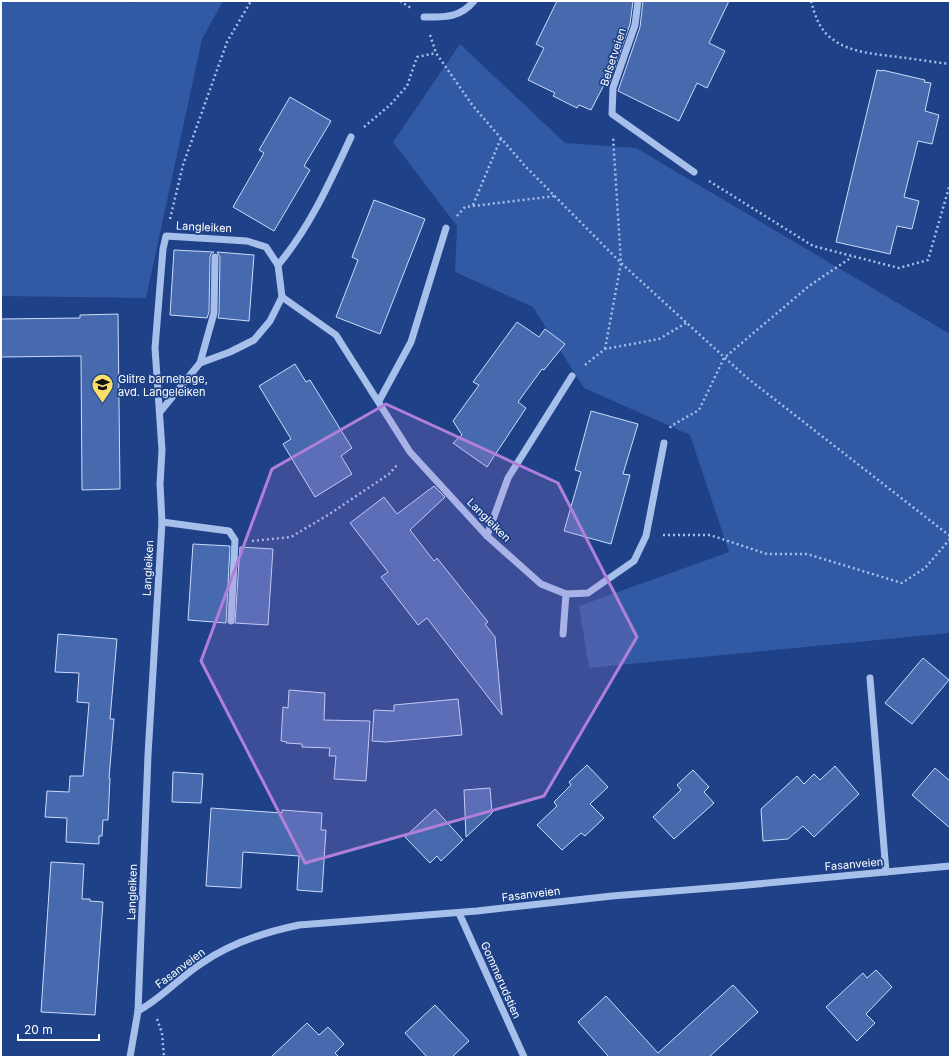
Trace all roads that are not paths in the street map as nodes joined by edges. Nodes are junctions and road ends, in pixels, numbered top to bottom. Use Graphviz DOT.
graph roads {
  1 [pos="474,1"];
  2 [pos="638,1"];
  3 [pos="424,17"];
  4 [pos="351,138"];
  5 [pos="694,172"];
  6 [pos="446,228"];
  7 [pos="215,257"];
  8 [pos="278,265"];
  9 [pos="282,297"];
  10 [pos="200,363"];
  11 [pos="572,376"];
  12 [pos="379,401"];
  13 [pos="160,412"];
  14 [pos="664,443"];
  15 [pos="162,522"];
  16 [pos="487,536"];
  17 [pos="566,594"];
  18 [pos="231,621"];
  19 [pos="563,634"];
  20 [pos="870,678"];
  21 [pos="950,866"];
  22 [pos="886,872"];
  23 [pos="459,913"];
  24 [pos="138,1011"];
  25 [pos="130,1057"];
  26 [pos="524,1057"];
  1 -- 3 [label="street"];
  2 -- 5 [label="street, Belsetveien"];
  4 -- 8 [label="street"];
  6 -- 12 [label="street"];
  7 -- 10 [label="street"];
  8 -- 9 [label="street, Langleiken"];
  8 -- 13 [label="street, Langleiken"];
  9 -- 10 [label="street"];
  9 -- 12 [label="street, Langleiken"];
  10 -- 13 [label="street"];
  11 -- 16 [label="street"];
  12 -- 16 [label="street, Langleiken"];
  13 -- 15 [label="street, Langleiken"];
  14 -- 17 [label="street, Langleiken"];
  15 -- 18 [label="street"];
  15 -- 24 [label="street, Langleiken"];
  16 -- 17 [label="street, Langleiken"];
  17 -- 19 [label="street"];
  20 -- 22 [label="street"];
  21 -- 22 [label="street, Fasanveien"];
  22 -- 23 [label="street, Fasanveien"];
  23 -- 24 [label="street, Fasanveien"];
  23 -- 26 [label="street, Gommerudstien"];
  24 -- 25 [label="street, Langleiken"];
}
